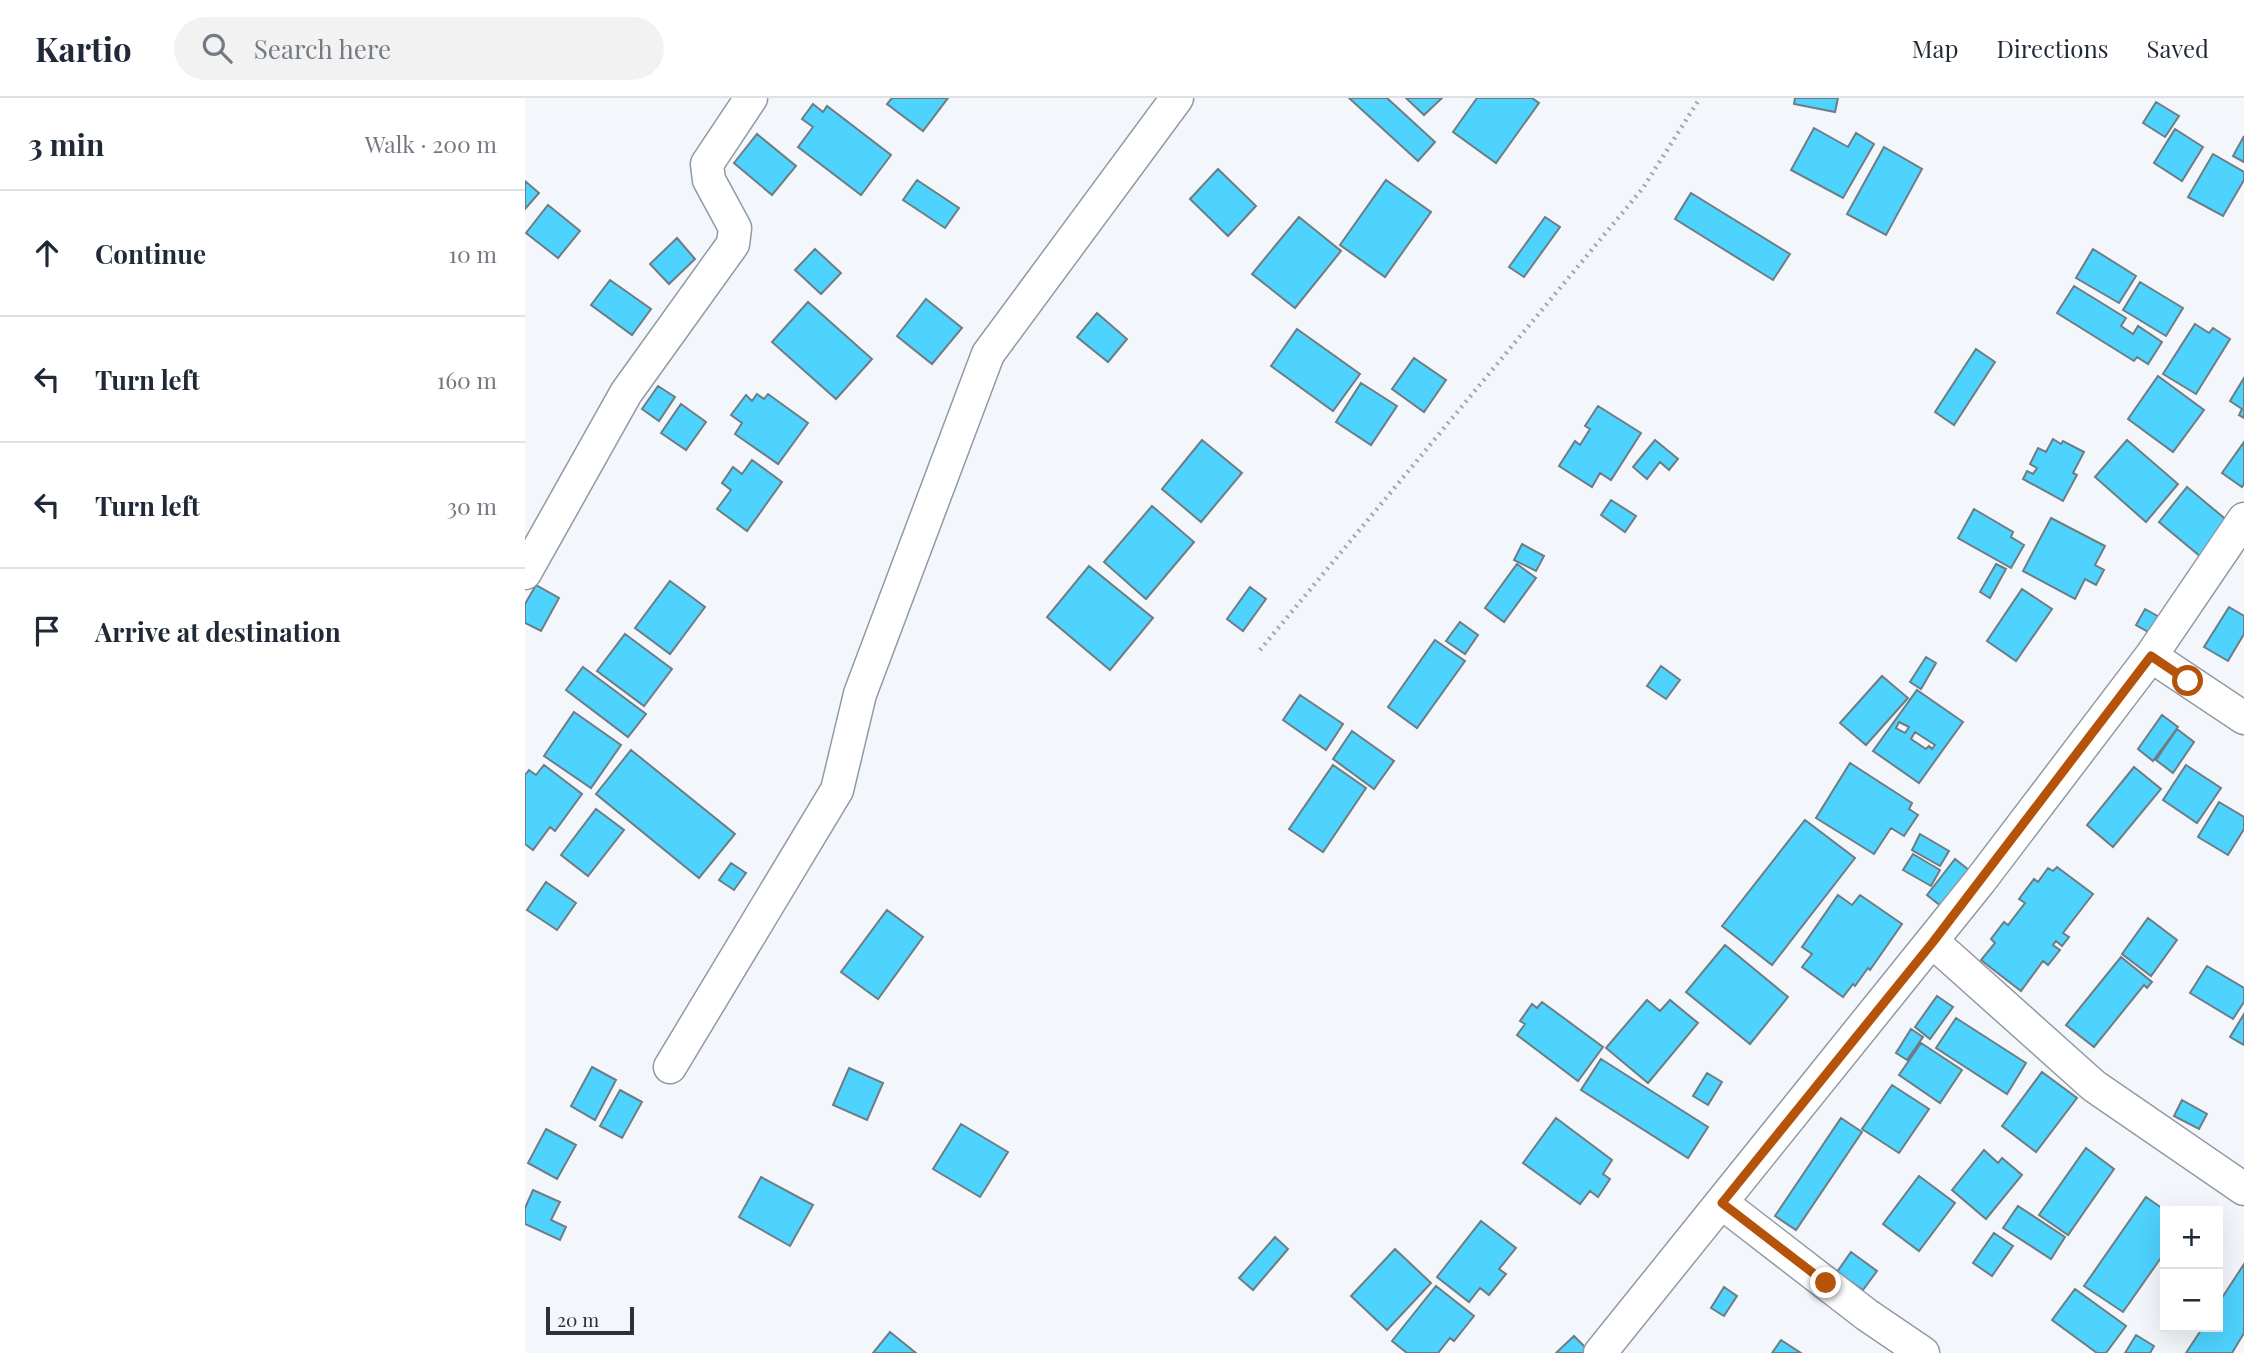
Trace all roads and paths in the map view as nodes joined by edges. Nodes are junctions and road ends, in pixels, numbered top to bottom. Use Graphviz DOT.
graph roads {
  1 [pos="751,98"];
  2 [pos="1177,98"];
  3 [pos="1700,98"];
  4 [pos="2244,519"];
  5 [pos="525,573"];
  6 [pos="1260,650"];
  7 [pos="2151,656"];
  8 [pos="2244,718"];
  9 [pos="1933,942"];
  10 [pos="670,1067"];
  11 [pos="2244,1189"];
  12 [pos="1722,1203"];
  13 [pos="1600,1353"];
  14 [pos="1923,1353"];
  1 -- 5 [label="street"];
  2 -- 10 [label="street"];
  3 -- 6 [label="path"];
  4 -- 7 [label="street"];
  7 -- 8 [label="street"];
  7 -- 9 [label="street"];
  9 -- 11 [label="street"];
  9 -- 12 [label="street"];
  12 -- 13 [label="street"];
  12 -- 14 [label="street"];
}
